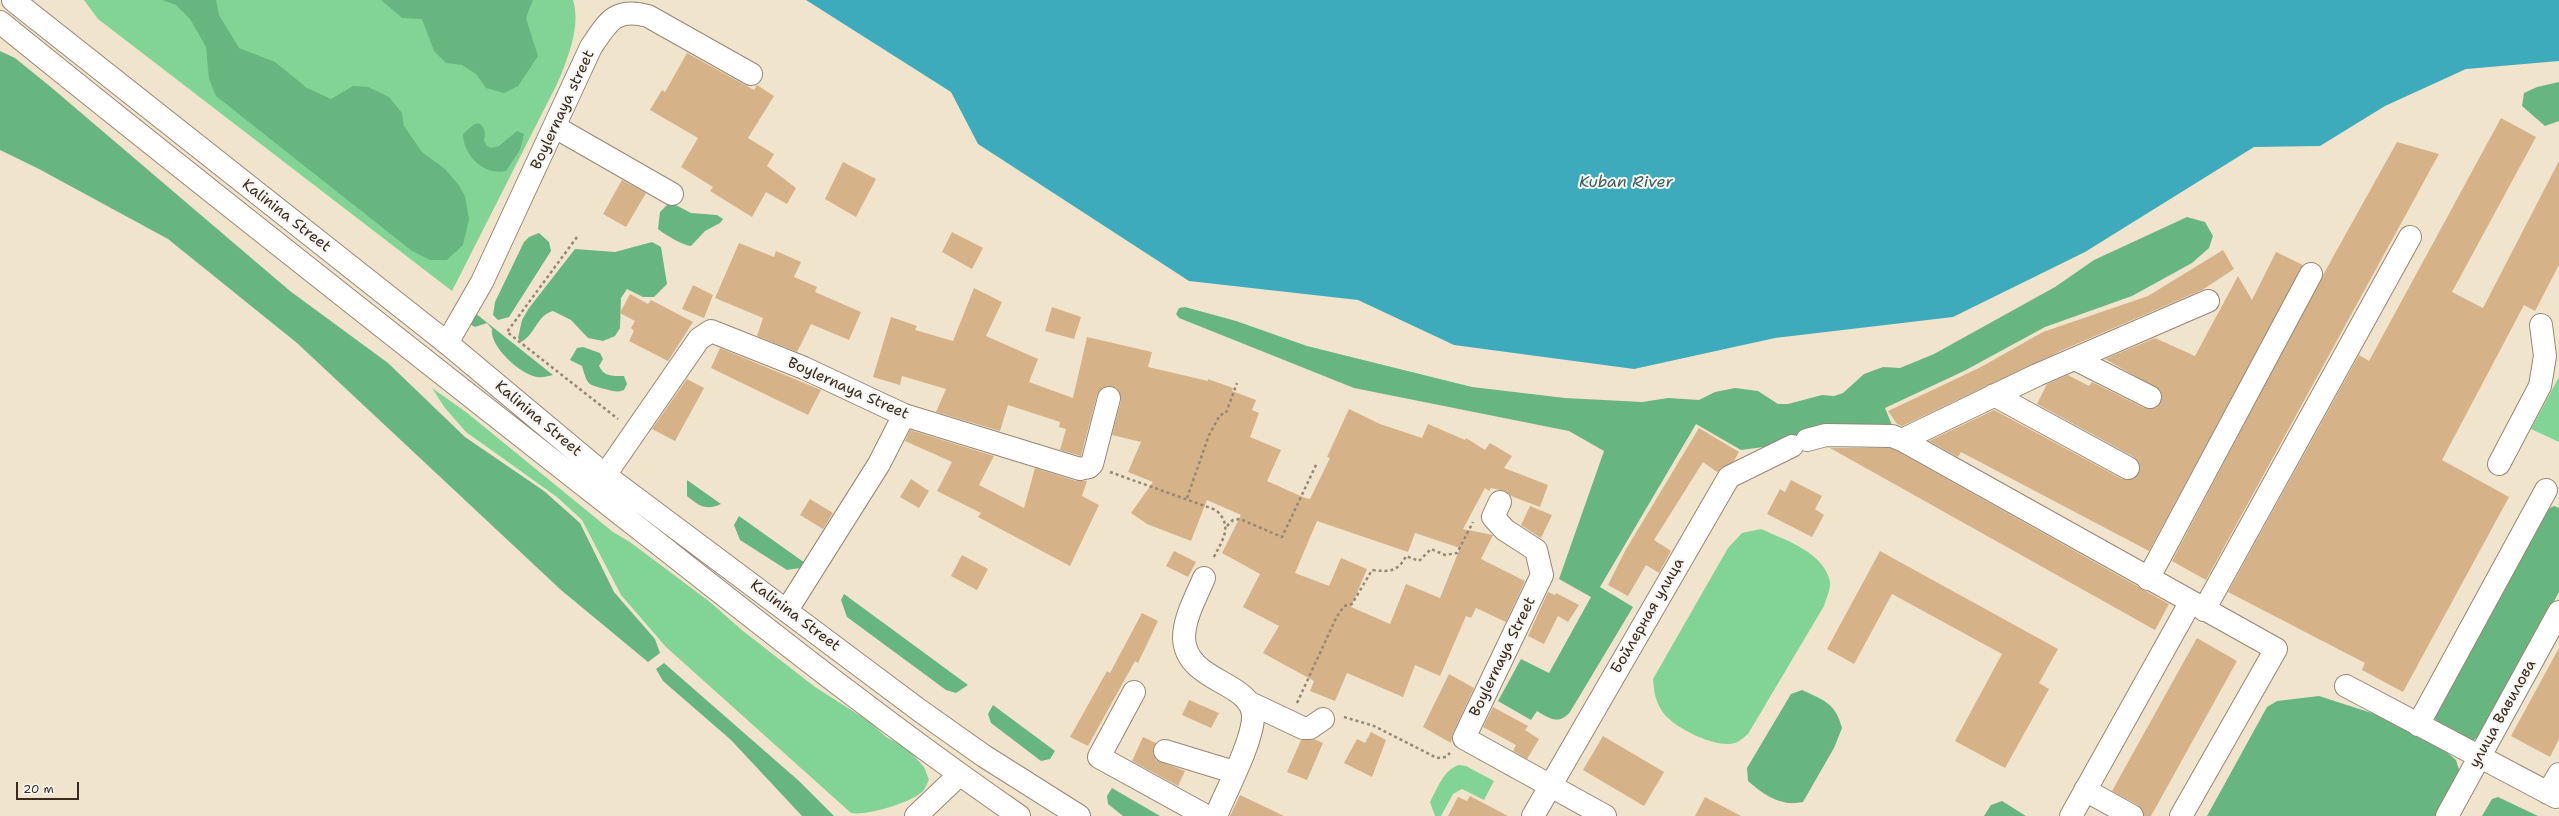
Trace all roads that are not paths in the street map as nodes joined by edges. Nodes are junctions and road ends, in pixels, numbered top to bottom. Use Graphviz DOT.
graph roads {
  1 [pos="16,1"];
  2 [pos="0,22"];
  3 [pos="751,74"];
  4 [pos="555,127"];
  5 [pos="672,194"];
  6 [pos="2410,237"];
  7 [pos="2311,274"];
  8 [pos="2208,301"];
  9 [pos="2541,325"];
  10 [pos="447,343"];
  11 [pos="2075,359"];
  12 [pos="1994,396"];
  13 [pos="2150,397"];
  14 [pos="1109,398"];
  15 [pos="904,415"];
  16 [pos="1902,440"];
  17 [pos="2499,464"];
  18 [pos="2128,468"];
  19 [pos="605,475"];
  20 [pos="2546,490"];
  21 [pos="1497,510"];
  22 [pos="1204,578"];
  23 [pos="2148,579"];
  24 [pos="2197,607"];
  25 [pos="787,610"];
  26 [pos="2559,612"];
  27 [pos="2346,686"];
  28 [pos="1134,692"];
  29 [pos="1248,702"];
  30 [pos="1323,719"];
  31 [pos="2418,725"];
  32 [pos="1165,751"];
  33 [pos="2479,757"];
  34 [pos="1234,772"];
  35 [pos="2559,774"];
  36 [pos="959,775"];
  37 [pos="1549,786"];
  38 [pos="2085,790"];
  39 [pos="916,816"];
  40 [pos="1019,816"];
  41 [pos="1079,816"];
  42 [pos="1206,816"];
  43 [pos="1216,816"];
  44 [pos="1533,816"];
  45 [pos="1605,816"];
  46 [pos="2071,816"];
  47 [pos="2132,816"];
  48 [pos="2181,816"];
  49 [pos="2447,816"];
  1 -- 10 [label="main road, Kalinina Street"];
  2 -- 36 [label="main road, Kalinina Street"];
  3 -- 4 [label="main road, Boylernaya street"];
  4 -- 5 [label="main road"];
  4 -- 10 [label="main road, Boylernaya street"];
  6 -- 24 [label="main road"];
  7 -- 23 [label="main road"];
  8 -- 11 [label="main road"];
  9 -- 17 [label="main road"];
  10 -- 19 [label="main road, Kalinina Street"];
  11 -- 12 [label="main road"];
  11 -- 13 [label="main road"];
  12 -- 16 [label="main road"];
  12 -- 18 [label="main road"];
  14 -- 15 [label="main road, Boylernaya Street"];
  15 -- 19 [label="main road, Boylernaya Street"];
  15 -- 25 [label="main road"];
  16 -- 23 [label="main road, Бойлерная улица"];
  16 -- 37 [label="main road, Бойлерная улица"];
  19 -- 25 [label="main road, Kalinina Street"];
  20 -- 31 [label="main road"];
  21 -- 37 [label="main road, Boylernaya Street"];
  22 -- 29 [label="main road"];
  23 -- 24 [label="main road, Бойлерная улица"];
  24 -- 38 [label="main road"];
  24 -- 48 [label="main road, Бойлерная улица"];
  25 -- 41 [label="main road, Kalinina Street"];
  26 -- 33 [label="main road, улица Вавилова"];
  27 -- 31 [label="main road"];
  28 -- 42 [label="main road"];
  29 -- 30 [label="main road"];
  29 -- 34 [label="main road"];
  31 -- 33 [label="main road"];
  32 -- 34 [label="main road"];
  33 -- 35 [label="main road"];
  33 -- 49 [label="main road, улица Вавилова"];
  34 -- 43 [label="main road"];
  36 -- 39 [label="main road"];
  36 -- 40 [label="main road, Kalinina Street"];
  37 -- 44 [label="main road, Бойлерная улица"];
  37 -- 45 [label="main road"];
  38 -- 46 [label="main road"];
  38 -- 47 [label="main road"];
}
